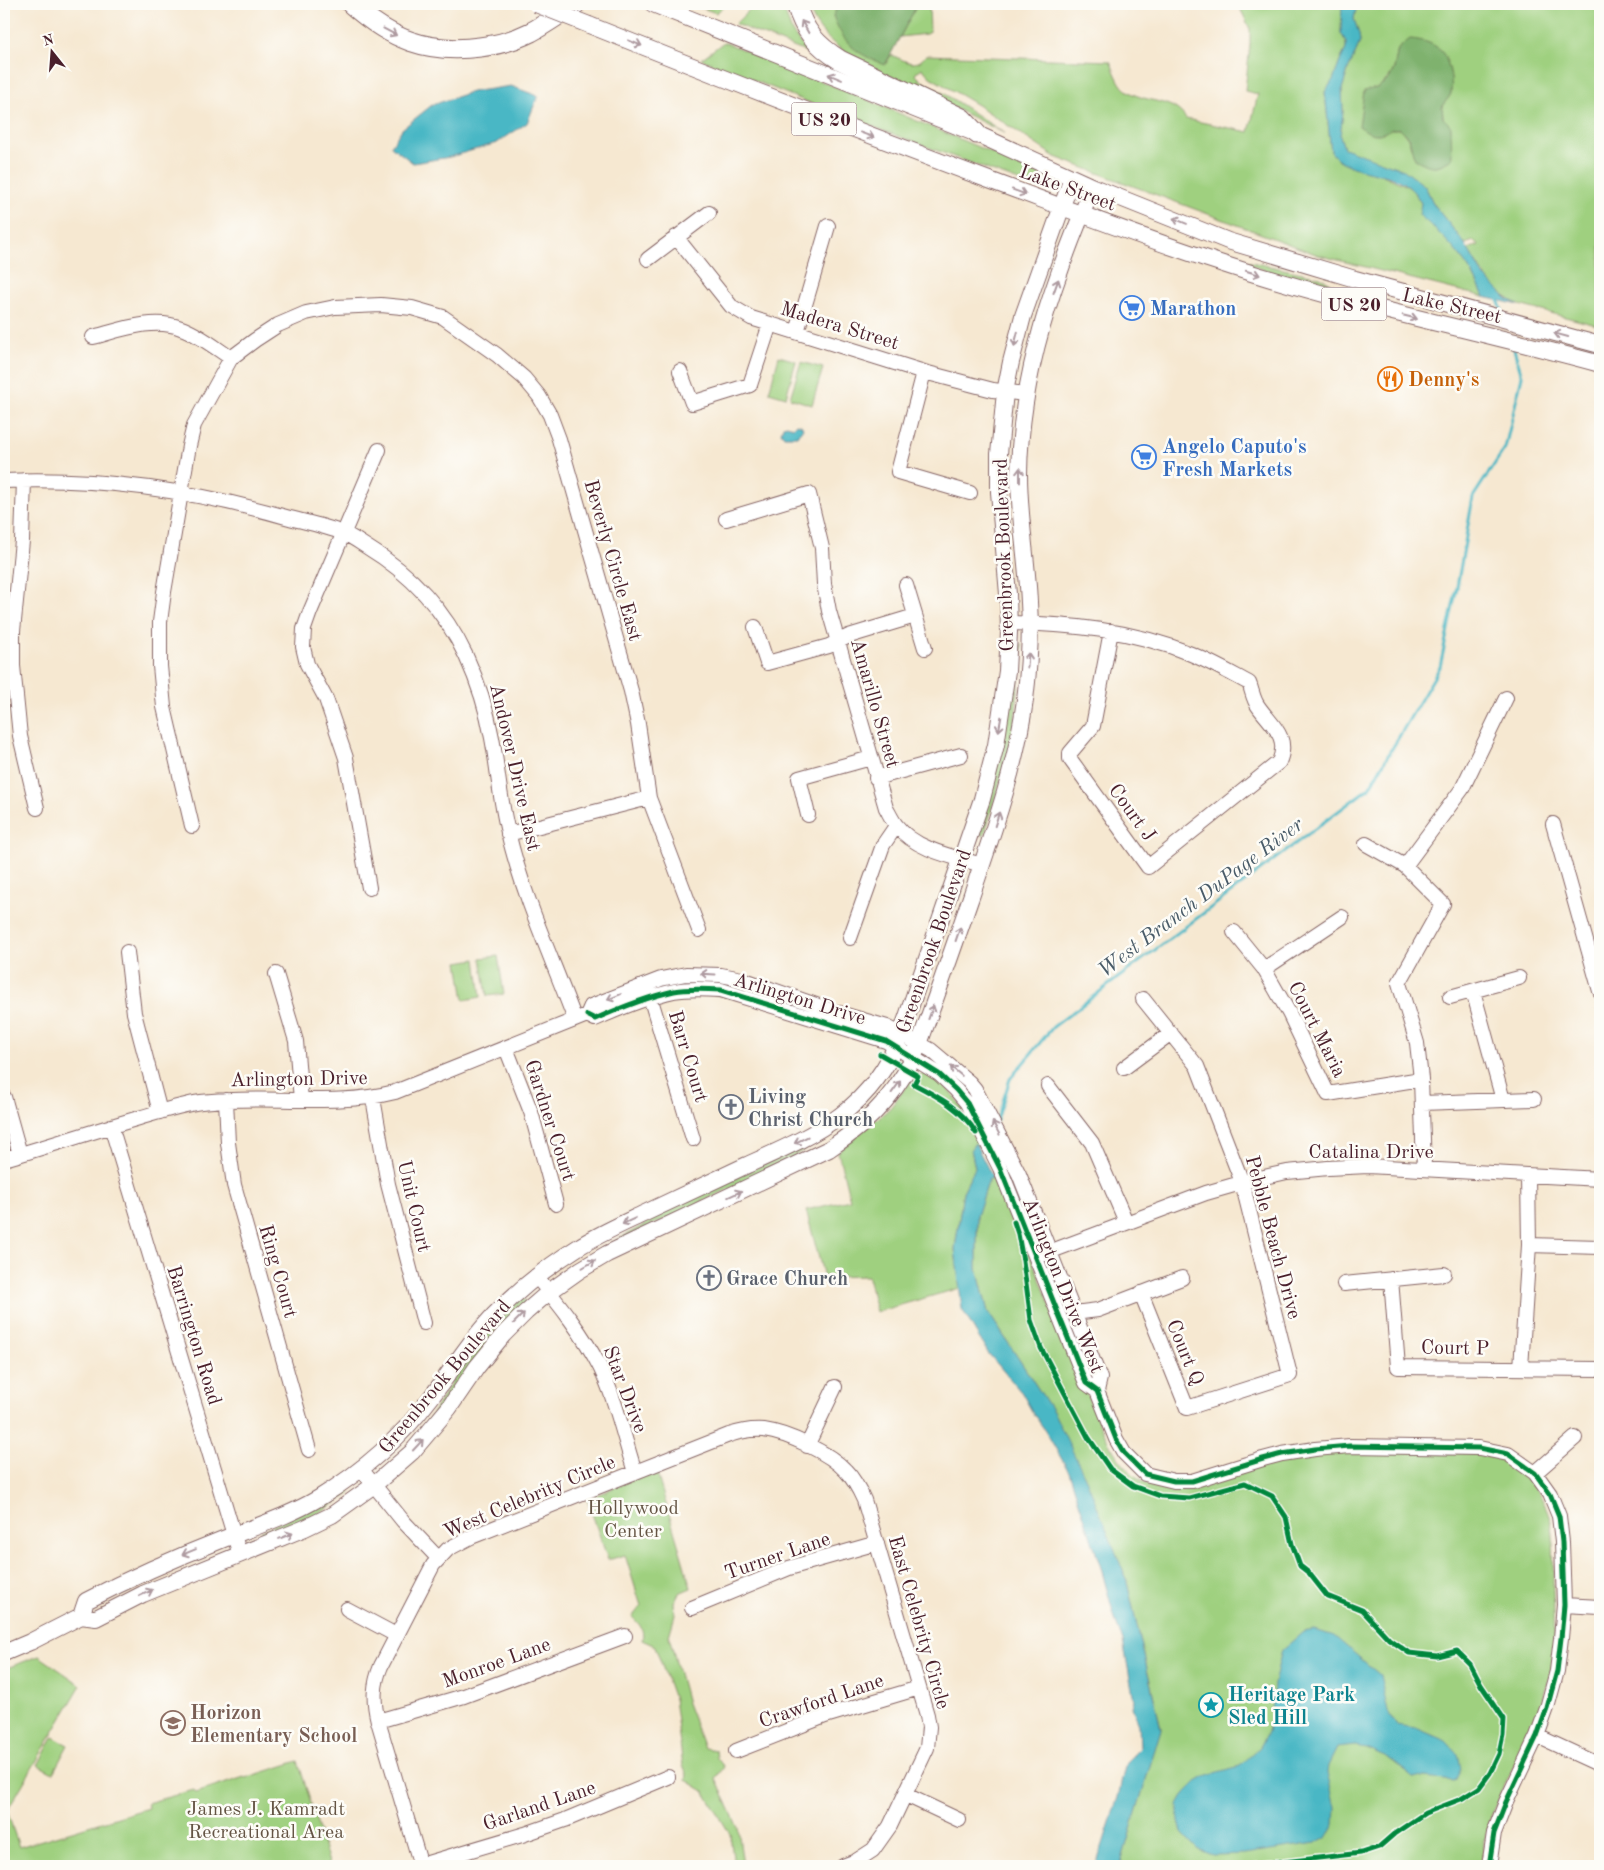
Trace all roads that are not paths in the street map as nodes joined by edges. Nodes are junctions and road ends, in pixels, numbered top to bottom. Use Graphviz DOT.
graph roads {
  1 [pos="351,4"];
  2 [pos="536,4"];
  3 [pos="576,4"];
  4 [pos="653,4"];
  5 [pos="796,4"];
  6 [pos="978,134"];
  7 [pos="1072,178"];
  8 [pos="1093,187"];
  9 [pos="1061,207"];
  10 [pos="709,213"];
  11 [pos="1081,215"];
  12 [pos="828,226"];
  13 [pos="676,237"];
  14 [pos="648,258"];
  15 [pos="770,324"];
  16 [pos="797,332"];
  17 [pos="93,337"];
  18 [pos="1600,345"];
  19 [pos="232,358"];
  20 [pos="1600,364"];
  21 [pos="680,371"];
  22 [pos="924,372"];
  23 [pos="1005,392"];
  24 [pos="1025,394"];
  25 [pos="379,450"];
  26 [pos="24,480"];
  27 [pos="4,481"];
  28 [pos="180,493"];
  29 [pos="970,493"];
  30 [pos="726,519"];
  31 [pos="344,533"];
  32 [pos="906,585"];
  33 [pos="916,616"];
  34 [pos="1008,624"];
  35 [pos="1030,624"];
  36 [pos="755,627"];
  37 [pos="1111,631"];
  38 [pos="838,641"];
  39 [pos="925,648"];
  40 [pos="1506,698"];
  41 [pos="961,755"];
  42 [pos="871,758"];
  43 [pos="876,778"];
  44 [pos="649,798"];
  45 [pos="37,808"];
  46 [pos="808,815"];
  47 [pos="1553,824"];
  48 [pos="192,826"];
  49 [pos="896,826"];
  50 [pos="508,834"];
  51 [pos="1366,844"];
  52 [pos="962,859"];
  53 [pos="982,866"];
  54 [pos="1405,866"];
  55 [pos="369,888"];
  56 [pos="1342,917"];
  57 [pos="699,930"];
  58 [pos="1234,932"];
  59 [pos="850,938"];
  60 [pos="127,952"];
  61 [pos="1264,969"];
  62 [pos="276,974"];
  63 [pos="1520,978"];
  64 [pos="646,984"];
  65 [pos="1473,991"];
  66 [pos="1600,991"];
  67 [pos="1450,997"];
  68 [pos="651,998"];
  69 [pos="1143,999"];
  70 [pos="581,1017"];
  71 [pos="1171,1034"];
  72 [pos="899,1041"];
  73 [pos="506,1048"];
  74 [pos="917,1051"];
  75 [pos="1124,1068"];
  76 [pos="1421,1079"];
  77 [pos="1048,1086"];
  78 [pos="4,1097"];
  79 [pos="372,1098"];
  80 [pos="1534,1099"];
  81 [pos="226,1100"];
  82 [pos="301,1100"];
  83 [pos="1503,1100"];
  84 [pos="1422,1103"];
  85 [pos="160,1112"];
  86 [pos="111,1126"];
  87 [pos="692,1139"];
  88 [pos="20,1154"];
  89 [pos="4,1159"];
  90 [pos="1424,1169"];
  91 [pos="1528,1175"];
  92 [pos="1600,1179"];
  93 [pos="1242,1182"];
  94 [pos="556,1204"];
  95 [pos="1126,1222"];
  96 [pos="1529,1246"];
  97 [pos="1600,1247"];
  98 [pos="1049,1252"];
  99 [pos="1036,1257"];
  100 [pos="1444,1274"];
  101 [pos="536,1276"];
  102 [pos="1182,1278"];
  103 [pos="1391,1279"];
  104 [pos="1344,1284"];
  105 [pos="549,1292"];
  106 [pos="1140,1294"];
  107 [pos="1074,1312"];
  108 [pos="424,1322"];
  109 [pos="1521,1368"];
  110 [pos="1600,1369"];
  111 [pos="1290,1375"];
  112 [pos="835,1387"];
  113 [pos="1097,1391"];
  114 [pos="1575,1438"];
  115 [pos="807,1446"];
  116 [pos="309,1450"];
  117 [pos="362,1469"];
  118 [pos="635,1472"];
  119 [pos="1535,1473"];
  120 [pos="374,1485"];
  121 [pos="234,1534"];
  122 [pos="877,1543"];
  123 [pos="240,1555"];
  124 [pos="438,1558"];
  125 [pos="1564,1605"];
  126 [pos="1600,1607"];
  127 [pos="692,1608"];
  128 [pos="347,1609"];
  129 [pos="81,1616"];
  130 [pos="396,1635"];
  131 [pos="625,1636"];
  132 [pos="4,1653"];
  133 [pos="919,1688"];
  134 [pos="378,1721"];
  135 [pos="1537,1736"];
  136 [pos="736,1751"];
  137 [pos="1600,1765"];
  138 [pos="668,1777"];
  139 [pos="906,1795"];
  140 [pos="959,1820"];
  141 [pos="421,1866"];
  142 [pos="843,1866"];
  143 [pos="1489,1866"];
  1 -- 3 [label="highway, one-way"];
  2 -- 9 [label="main road, Lake Street / US 20, one-way, bridge"];
  6 -- 4 [label="main road, Lake Street / US 20, one-way"];
  6 -- 5 [label="highway, one-way"];
  6 -- 7 [label="main road, Lake Street / US 20"];
  7 -- 8 [label="main road, Lake Street / US 20"];
  7 -- 9 [label="main road, Greenbrook Boulevard"];
  8 -- 11 [label="main road, Greenbrook Boulevard"];
  18 -- 8 [label="main road, Lake Street / US 20, one-way"];
  9 -- 11 [label="main road, Lake Street / US 20"];
  9 -- 23 [label="main road, Greenbrook Boulevard, one-way"];
  10 -- 13 [label="street"];
  11 -- 20 [label="main road, Lake Street / US 20, one-way"];
  24 -- 11 [label="main road, Greenbrook Boulevard, one-way"];
  12 -- 16 [label="street"];
  13 -- 14 [label="street"];
  13 -- 15 [label="street, Madera Street"];
  15 -- 16 [label="street, Madera Street"];
  15 -- 21 [label="street"];
  16 -- 22 [label="street, Madera Street"];
  17 -- 19 [label="street"];
  19 -- 28 [label="street"];
  19 -- 44 [label="street, Beverly Circle East"];
  22 -- 23 [label="street, Madera Street"];
  22 -- 29 [label="street"];
  23 -- 24 [label="street, Madera Street"];
  23 -- 34 [label="main road, Greenbrook Boulevard"];
  35 -- 24 [label="main road, Greenbrook Boulevard, one-way"];
  25 -- 31 [label="street"];
  26 -- 27 [label="street, Andover Drive East"];
  26 -- 28 [label="street, Andover Drive East"];
  26 -- 45 [label="street"];
  28 -- 31 [label="street, Andover Drive East"];
  28 -- 48 [label="street"];
  30 -- 38 [label="street, Amarillo Street"];
  31 -- 50 [label="street, Andover Drive East"];
  31 -- 55 [label="street"];
  32 -- 33 [label="street"];
  33 -- 38 [label="street"];
  33 -- 39 [label="street"];
  34 -- 35 [label="street"];
  34 -- 52 [label="main road, Greenbrook Boulevard, one-way"];
  35 -- 37 [label="street"];
  53 -- 35 [label="main road, Greenbrook Boulevard, one-way"];
  36 -- 38 [label="street"];
  37 -- 37 [label="street, Court J"];
  38 -- 42 [label="street, Amarillo Street"];
  40 -- 54 [label="street"];
  41 -- 43 [label="street"];
  42 -- 43 [label="street, Amarillo Street"];
  42 -- 46 [label="street"];
  43 -- 49 [label="street, Amarillo Street"];
  44 -- 50 [label="street"];
  44 -- 57 [label="street, Beverly Circle East"];
  47 -- 66 [label="street"];
  49 -- 52 [label="street, Amarillo Street"];
  49 -- 59 [label="street"];
  50 -- 70 [label="street, Andover Drive East"];
  51 -- 54 [label="street"];
  52 -- 53 [label="street, Amarillo Street"];
  52 -- 72 [label="main road, Greenbrook Boulevard"];
  74 -- 53 [label="main road, Greenbrook Boulevard, one-way"];
  54 -- 76 [label="street"];
  56 -- 61 [label="street"];
  58 -- 61 [label="street, Court Maria"];
  60 -- 85 [label="street"];
  61 -- 76 [label="street, Court Maria"];
  62 -- 82 [label="street"];
  63 -- 65 [label="street"];
  64 -- 68 [label="street, Barr Court"];
  64 -- 70 [label="street, Arlington Drive, one-way"];
  72 -- 64 [label="street, Arlington Drive, one-way"];
  65 -- 67 [label="street"];
  65 -- 83 [label="street"];
  68 -- 70 [label="street, Arlington Drive"];
  68 -- 72 [label="street, Arlington Drive"];
  68 -- 87 [label="street, Barr Court"];
  69 -- 71 [label="street, Pebble Beach Drive"];
  70 -- 73 [label="street, Arlington Drive"];
  71 -- 75 [label="street"];
  71 -- 93 [label="street, Pebble Beach Drive"];
  72 -- 74 [label="street, Arlington Drive"];
  72 -- 101 [label="main road, Greenbrook Boulevard, one-way"];
  73 -- 79 [label="street, Arlington Drive"];
  73 -- 94 [label="street, Gardner Court"];
  98 -- 74 [label="street, Arlington Drive West, one-way"];
  74 -- 99 [label="street, Arlington Drive West"];
  105 -- 74 [label="main road, Greenbrook Boulevard, one-way"];
  76 -- 84 [label="street"];
  77 -- 95 [label="street"];
  78 -- 88 [label="street"];
  79 -- 82 [label="street, Arlington Drive"];
  79 -- 108 [label="street, Unit Court"];
  80 -- 83 [label="street"];
  81 -- 82 [label="street, Arlington Drive"];
  81 -- 85 [label="street, Arlington Drive"];
  81 -- 116 [label="street, Ring Court"];
  83 -- 84 [label="street"];
  84 -- 90 [label="street"];
  85 -- 86 [label="street, Arlington Drive"];
  86 -- 88 [label="street, Arlington Drive"];
  86 -- 121 [label="street, Barrington Road"];
  88 -- 89 [label="street, Arlington Drive"];
  90 -- 91 [label="street, Catalina Drive"];
  90 -- 93 [label="street, Catalina Drive"];
  91 -- 92 [label="street, Catalina Drive"];
  91 -- 96 [label="street"];
  93 -- 95 [label="street, Catalina Drive"];
  93 -- 111 [label="street, Pebble Beach Drive"];
  95 -- 98 [label="street, Catalina Drive"];
  96 -- 97 [label="street"];
  96 -- 109 [label="street"];
  98 -- 99 [label="street, Catalina Drive"];
  98 -- 107 [label="street, Arlington Drive West"];
  99 -- 113 [label="street, Arlington Drive West"];
  100 -- 103 [label="street"];
  101 -- 105 [label="street, Star Drive"];
  101 -- 117 [label="main road, Greenbrook Boulevard"];
  102 -- 106 [label="street"];
  103 -- 104 [label="street"];
  103 -- 109 [label="street, Court P"];
  105 -- 118 [label="street, Star Drive"];
  120 -- 105 [label="main road, Greenbrook Boulevard, one-way"];
  106 -- 107 [label="street"];
  106 -- 111 [label="street, Court Q"];
  107 -- 113 [label="street, Arlington Drive West"];
  109 -- 110 [label="street, Court P"];
  112 -- 115 [label="street"];
  113 -- 119 [label="street, Arlington Drive West"];
  114 -- 119 [label="street"];
  115 -- 118 [label="street, West Celebrity Circle"];
  115 -- 122 [label="street, East Celebrity Circle"];
  117 -- 120 [label="street"];
  117 -- 121 [label="main road, Greenbrook Boulevard"];
  118 -- 124 [label="street, West Celebrity Circle"];
  119 -- 125 [label="street, Arlington Drive West"];
  123 -- 120 [label="main road, Greenbrook Boulevard, one-way"];
  120 -- 124 [label="street"];
  121 -- 123 [label="street, Barrington Road"];
  121 -- 129 [label="main road, Greenbrook Boulevard, one-way"];
  122 -- 127 [label="street, Turner Lane"];
  122 -- 133 [label="street, East Celebrity Circle"];
  129 -- 123 [label="main road, Greenbrook Boulevard, one-way"];
  124 -- 130 [label="street, West Celebrity Circle"];
  125 -- 126 [label="street"];
  125 -- 135 [label="street, Arlington Drive West"];
  128 -- 130 [label="street"];
  129 -- 132 [label="main road, Greenbrook Boulevard"];
  130 -- 134 [label="street, West Celebrity Circle"];
  131 -- 134 [label="street, Monroe Lane"];
  133 -- 136 [label="street, Crawford Lane"];
  133 -- 139 [label="street, East Celebrity Circle"];
  134 -- 141 [label="street, West Celebrity Circle"];
  135 -- 137 [label="street"];
  135 -- 143 [label="street, Arlington Drive West"];
  138 -- 141 [label="street, Garland Lane"];
  139 -- 140 [label="street"];
  139 -- 142 [label="street, East Celebrity Circle"];
}
